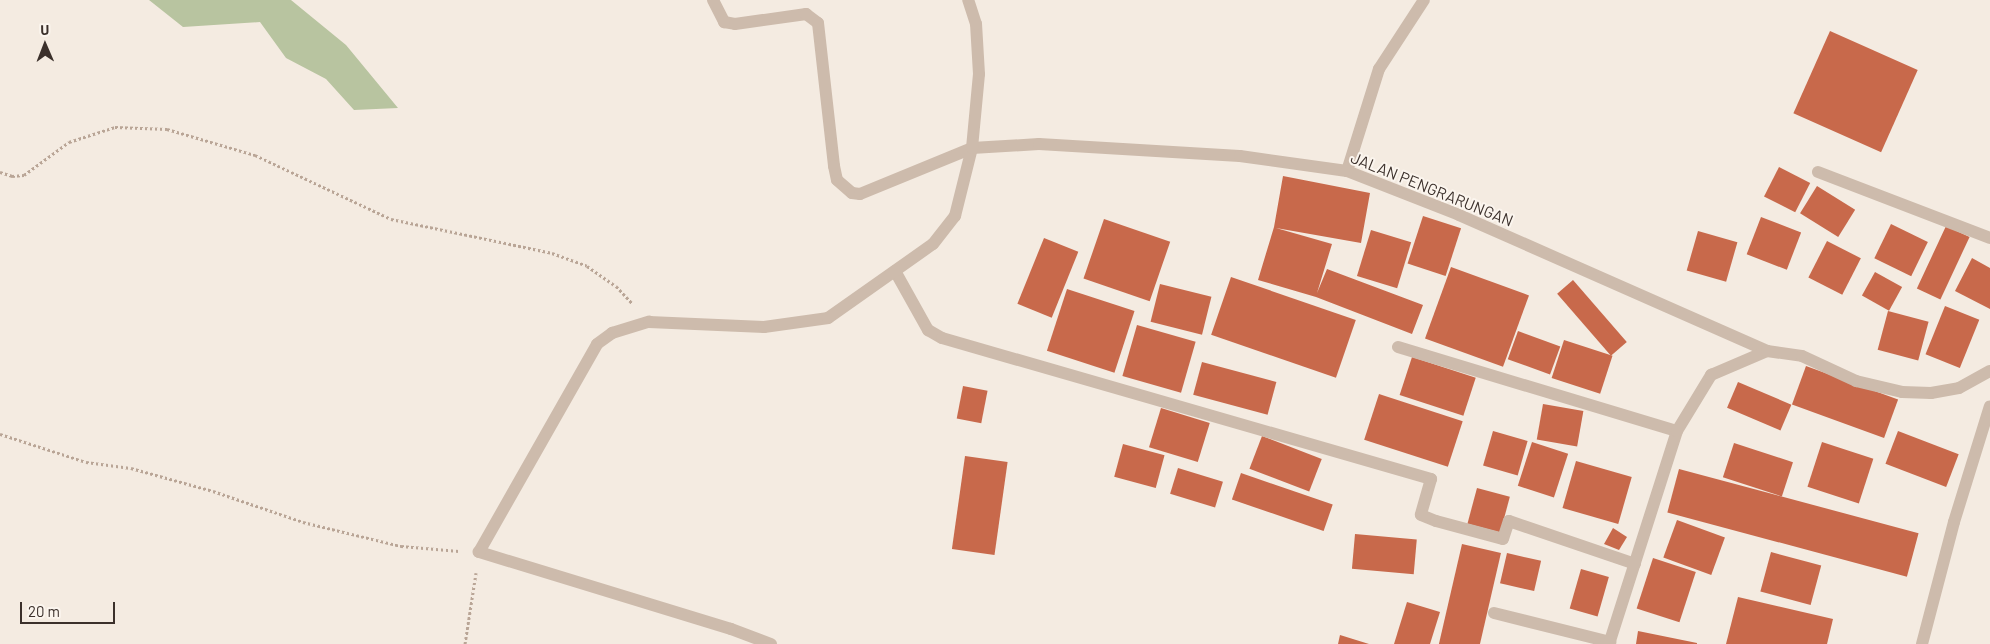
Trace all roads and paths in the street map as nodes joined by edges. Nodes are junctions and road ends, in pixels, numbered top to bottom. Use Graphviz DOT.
graph roads {
  1 [pos="712,0"];
  2 [pos="968,0"];
  3 [pos="1424,0"];
  4 [pos="972,148"];
  5 [pos="1347,171"];
  6 [pos="0,172"];
  7 [pos="1818,172"];
  8 [pos="1990,238"];
  9 [pos="896,271"];
  10 [pos="649,322"];
  11 [pos="1398,347"];
  12 [pos="1767,351"];
  13 [pos="1990,371"];
  14 [pos="1990,406"];
  15 [pos="1677,431"];
  16 [pos="0,434"];
  17 [pos="479,552"];
  18 [pos="1635,564"];
  19 [pos="1494,613"];
  20 [pos="1610,643"];
  21 [pos="465,644"];
  22 [pos="771,644"];
  23 [pos="1922,644"];
  1 -- 4 [label="street, JALAN PENGRARUNGAN"];
  2 -- 4 [label="street"];
  3 -- 5 [label="street"];
  4 -- 5 [label="street, JALAN PENGRARUNGAN"];
  4 -- 9 [label="street"];
  5 -- 12 [label="street, JALAN PENGRARUNGAN"];
  6 -- 10 [label="path"];
  7 -- 8 [label="street"];
  9 -- 10 [label="street"];
  9 -- 18 [label="street"];
  10 -- 17 [label="street"];
  11 -- 15 [label="street"];
  12 -- 13 [label="street, JALAN PENGRARUNGAN"];
  12 -- 15 [label="street"];
  14 -- 23 [label="street"];
  15 -- 18 [label="street"];
  16 -- 17 [label="path"];
  17 -- 21 [label="path"];
  17 -- 22 [label="street"];
  18 -- 20 [label="street"];
  19 -- 20 [label="street"];
}
